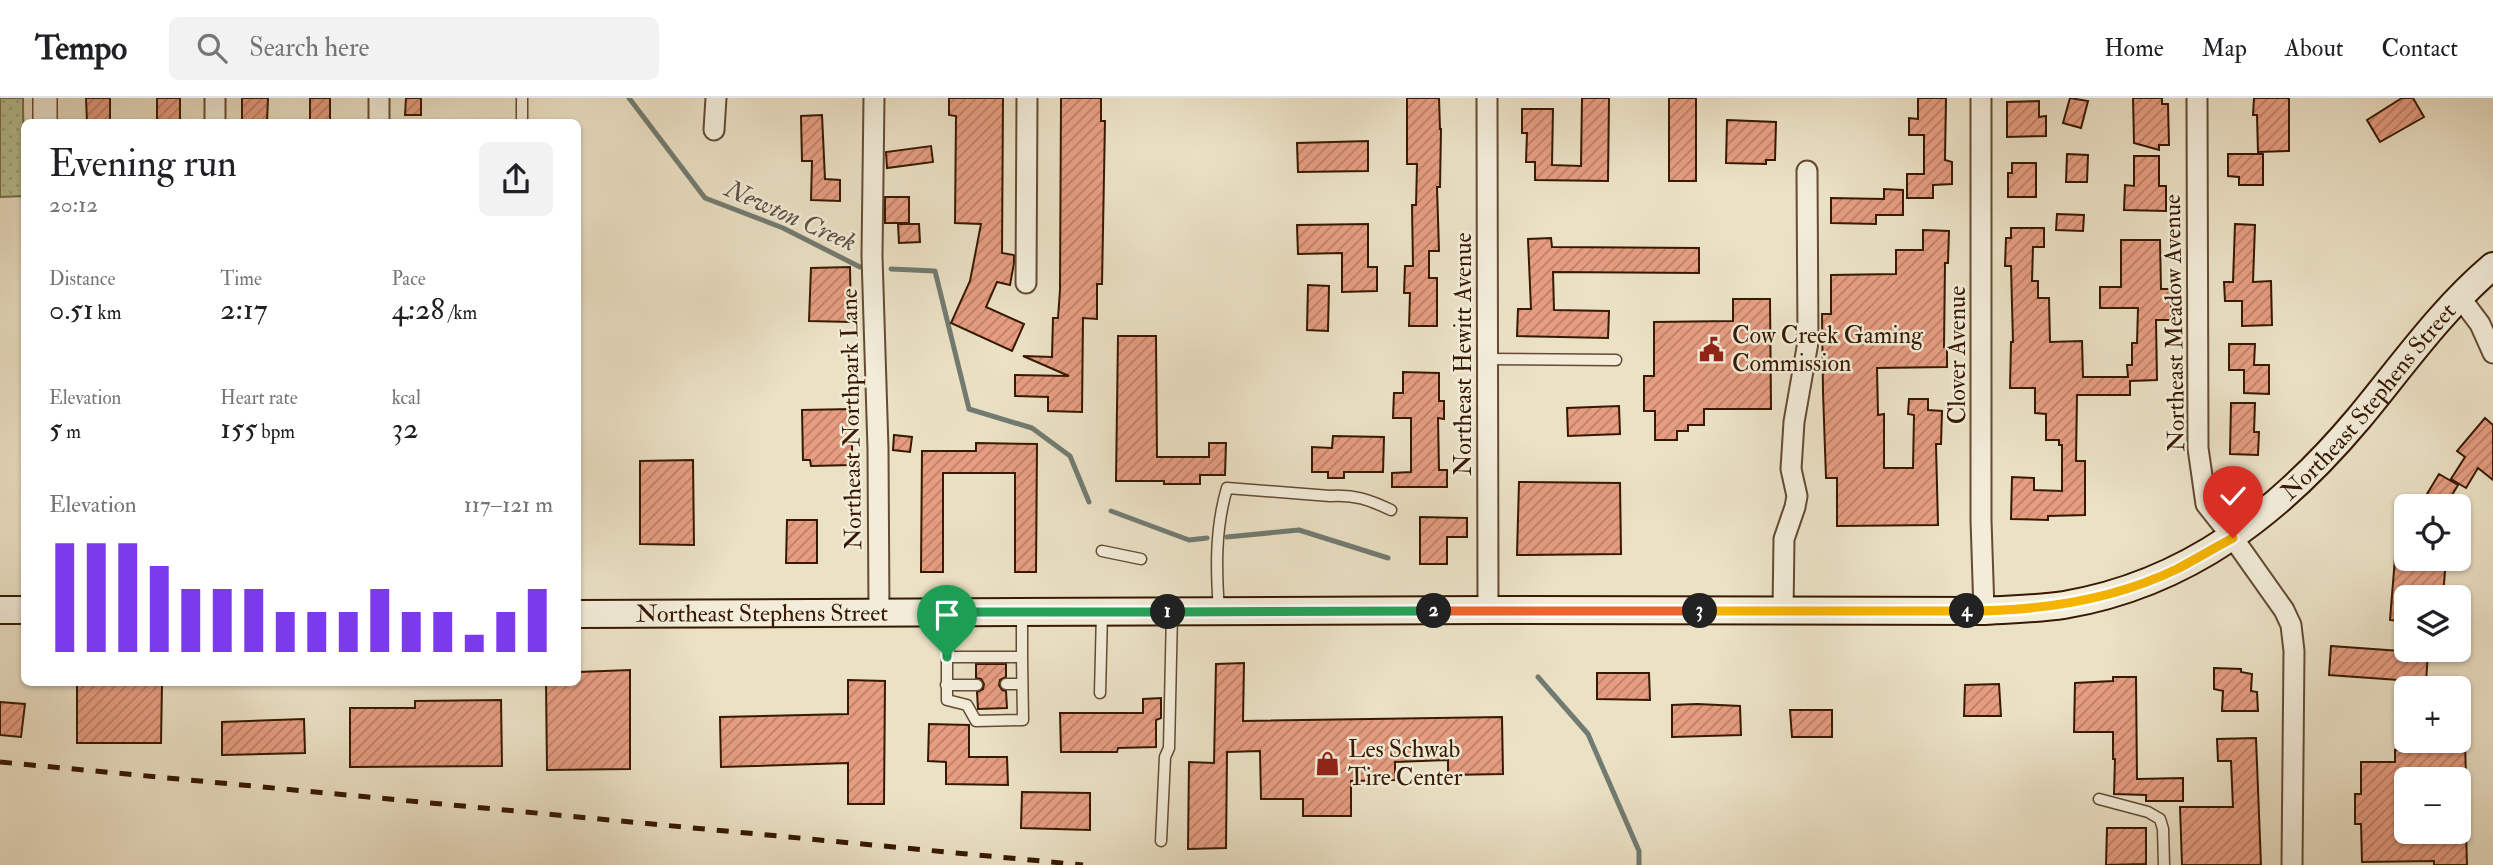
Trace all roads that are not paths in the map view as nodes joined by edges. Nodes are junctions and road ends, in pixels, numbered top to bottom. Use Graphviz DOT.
graph roads {
  1 [pos="45,98"];
  2 [pos="215,98"];
  3 [pos="379,98"];
  4 [pos="522,98"];
  5 [pos="716,98"];
  6 [pos="874,98"];
  7 [pos="1027,98"];
  8 [pos="1487,98"];
  9 [pos="1981,98"];
  10 [pos="2197,98"];
  11 [pos="45,119"];
  12 [pos="215,119"];
  13 [pos="379,119"];
  14 [pos="522,119"];
  15 [pos="714,130"];
  16 [pos="1807,171"];
  17 [pos="2493,266"];
  18 [pos="1026,283"];
  19 [pos="2459,296"];
  20 [pos="2493,353"];
  21 [pos="1487,359"];
  22 [pos="1616,360"];
  23 [pos="1391,510"];
  24 [pos="2233,538"];
  25 [pos="1102,551"];
  26 [pos="1141,559"];
  27 [pos="0,610"];
  28 [pos="21,610"];
  29 [pos="1488,610"];
  30 [pos="1783,611"];
  31 [pos="1984,611"];
  32 [pos="879,612"];
  33 [pos="947,612"];
  34 [pos="1022,612"];
  35 [pos="1102,612"];
  36 [pos="1172,612"];
  37 [pos="1219,612"];
  38 [pos="581,614"];
  39 [pos="947,657"];
  40 [pos="1022,657"];
  41 [pos="1006,684"];
  42 [pos="1023,684"];
  43 [pos="947,685"];
  44 [pos="977,685"];
  45 [pos="1100,693"];
  46 [pos="2099,799"];
  47 [pos="1161,841"];
  48 [pos="2164,865"];
  49 [pos="2292,865"];
  1 -- 11 [label="street"];
  2 -- 12 [label="street"];
  3 -- 13 [label="street"];
  4 -- 14 [label="lane"];
  5 -- 15 [label="street"];
  6 -- 32 [label="street, Northeast Northpark Lane"];
  7 -- 18 [label="street"];
  8 -- 21 [label="street, Northeast Hewitt Avenue"];
  9 -- 31 [label="street, Clover Avenue"];
  10 -- 24 [label="street, Northeast Meadow Avenue"];
  16 -- 30 [label="street"];
  17 -- 19 [label="main road, Northeast Stephens Street"];
  19 -- 20 [label="street"];
  19 -- 24 [label="main road, Northeast Stephens Street"];
  21 -- 22 [label="lane"];
  21 -- 29 [label="street, Northeast Hewitt Avenue"];
  23 -- 37 [label="lane"];
  24 -- 31 [label="main road, Northeast Stephens Street"];
  24 -- 49 [label="street, Northeast Meadow Avenue"];
  25 -- 26 [label="lane"];
  27 -- 28 [label="main road"];
  29 -- 30 [label="main road, Northeast Stephens Street"];
  29 -- 37 [label="main road, Northeast Stephens Street"];
  30 -- 31 [label="main road, Northeast Stephens Street"];
  32 -- 33 [label="main road, Northeast Stephens Street"];
  32 -- 38 [label="main road, Northeast Stephens Street"];
  33 -- 34 [label="main road, Northeast Stephens Street"];
  33 -- 39 [label="lane"];
  34 -- 35 [label="main road, Northeast Stephens Street"];
  34 -- 40 [label="lane"];
  35 -- 36 [label="main road, Northeast Stephens Street"];
  35 -- 45 [label="lane"];
  36 -- 37 [label="main road, Northeast Stephens Street"];
  36 -- 47 [label="lane"];
  39 -- 40 [label="lane"];
  39 -- 43 [label="lane"];
  40 -- 42 [label="lane"];
  41 -- 42 [label="lane"];
  42 -- 43 [label="lane"];
  43 -- 44 [label="lane"];
  46 -- 48 [label="lane"];
}
